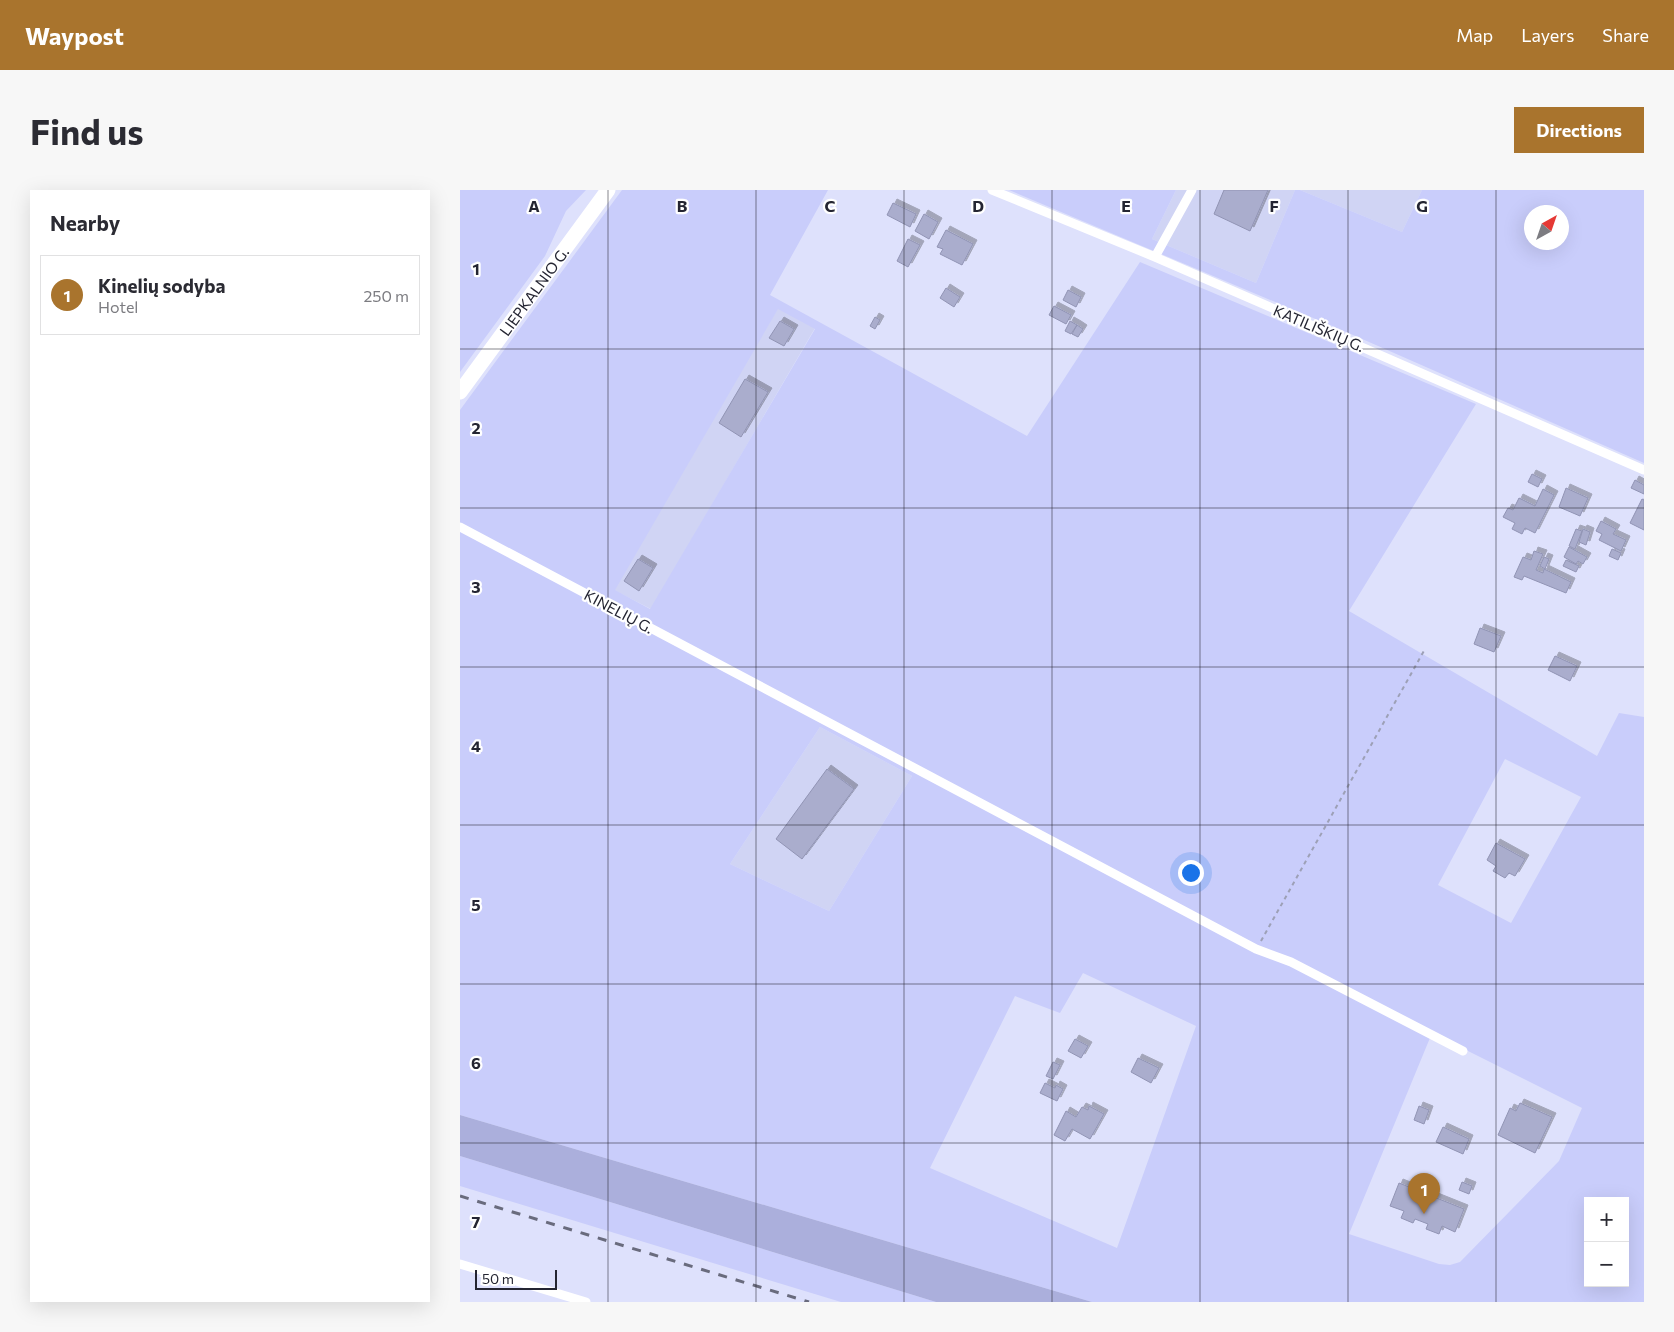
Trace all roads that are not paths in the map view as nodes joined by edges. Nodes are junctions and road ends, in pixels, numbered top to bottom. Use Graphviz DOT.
graph roads {
  1 [pos="608,190"];
  2 [pos="992,190"];
  3 [pos="1192,190"];
  4 [pos="1155,257"];
  5 [pos="460,392"];
  6 [pos="1644,470"];
  7 [pos="460,527"];
  8 [pos="1464,1052"];
  9 [pos="460,1264"];
  10 [pos="586,1302"];
  1 -- 5 [label="highway, LIEPKALNIO G."];
  2 -- 4 [label="street, KATILIŠKIŲ G."];
  3 -- 4 [label="street"];
  4 -- 6 [label="street, KATILIŠKIŲ G."];
  7 -- 8 [label="street, KINELIŲ G."];
  9 -- 10 [label="street"];
}
